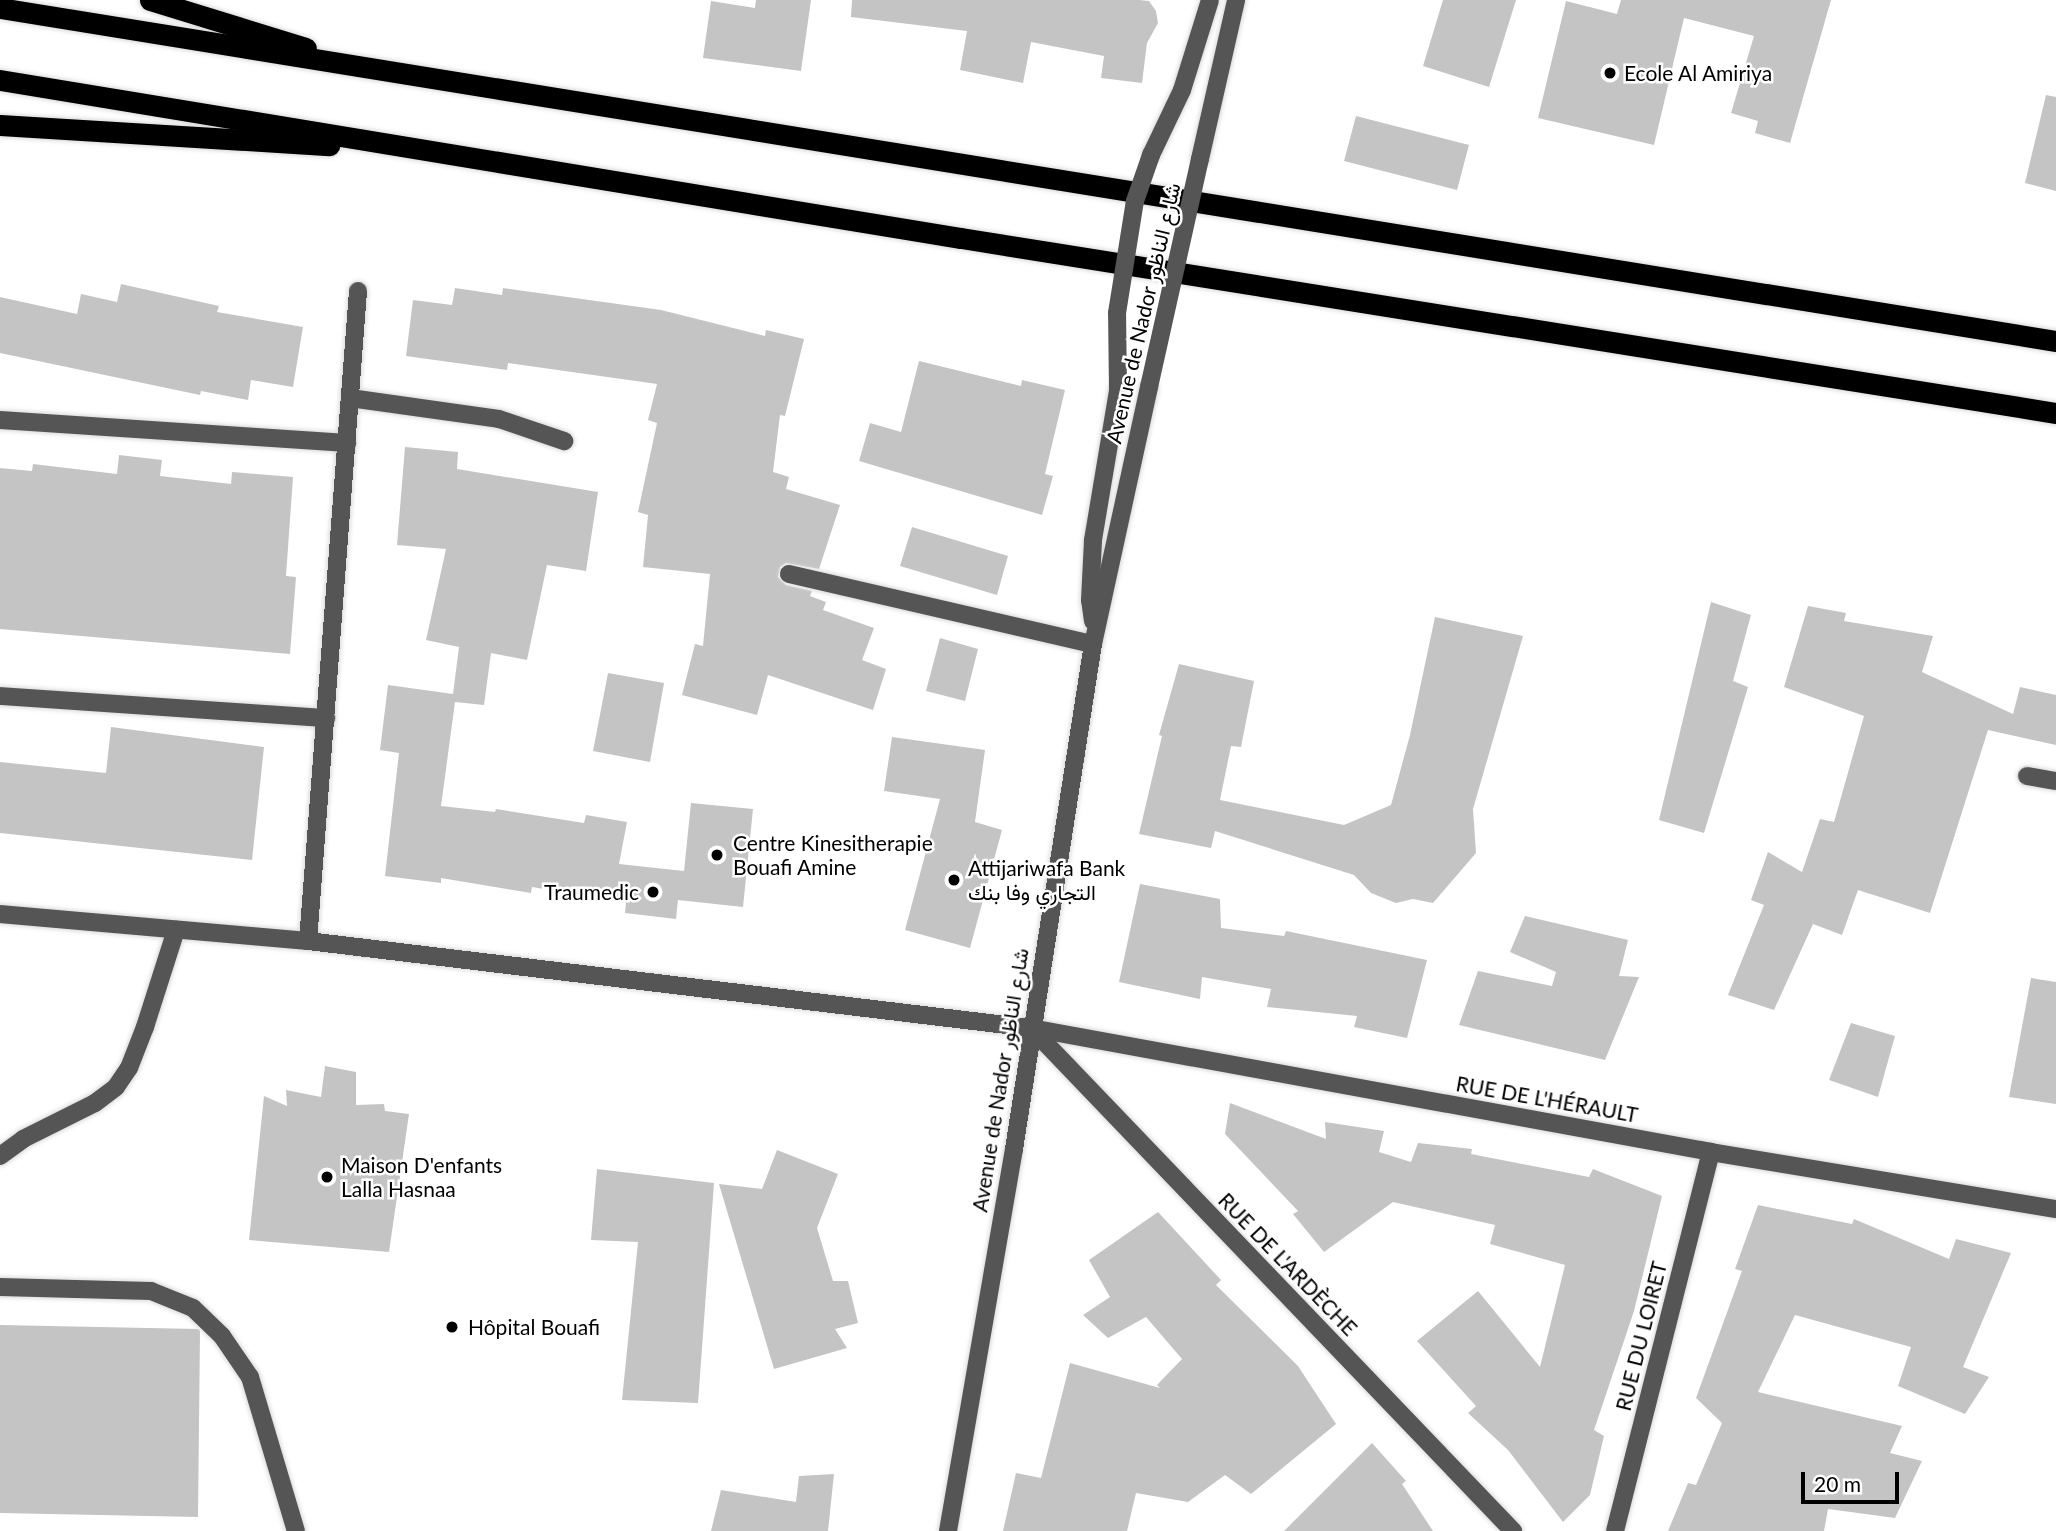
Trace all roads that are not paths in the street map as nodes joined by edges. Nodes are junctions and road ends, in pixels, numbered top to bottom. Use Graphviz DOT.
graph roads {
  1 [pos="150,0"];
  2 [pos="1210,0"];
  3 [pos="1236,0"];
  4 [pos="0,8"];
  5 [pos="385,72"];
  6 [pos="0,80"];
  7 [pos="0,125"];
  8 [pos="450,153"];
  9 [pos="358,291"];
  10 [pos="2056,341"];
  11 [pos="350,398"];
  12 [pos="2056,413"];
  13 [pos="0,420"];
  14 [pos="564,441"];
  15 [pos="347,443"];
  16 [pos="789,574"];
  17 [pos="1094,640"];
  18 [pos="0,696"];
  19 [pos="326,718"];
  20 [pos="2027,776"];
  21 [pos="2056,781"];
  22 [pos="0,914"];
  23 [pos="176,930"];
  24 [pos="308,941"];
  25 [pos="1031,1028"];
  26 [pos="1711,1152"];
  27 [pos="0,1156"];
  28 [pos="2056,1209"];
  29 [pos="0,1287"];
  30 [pos="296,1531"];
  31 [pos="948,1531"];
  32 [pos="1513,1531"];
  33 [pos="1615,1531"];
  1 -- 5 [label="highway"];
  2 -- 17 [label="street, Avenue de Nador شارع الناظور, bridge"];
  3 -- 17 [label="street, Avenue de Nador شارع الناظور, bridge"];
  4 -- 5 [label="highway"];
  5 -- 10 [label="highway"];
  6 -- 8 [label="highway"];
  7 -- 8 [label="highway"];
  8 -- 12 [label="highway"];
  9 -- 11 [label="street"];
  11 -- 14 [label="street"];
  11 -- 15 [label="street"];
  13 -- 15 [label="street"];
  15 -- 19 [label="street"];
  16 -- 17 [label="street"];
  17 -- 25 [label="street, Avenue de Nador شارع الناظور"];
  18 -- 19 [label="street"];
  19 -- 24 [label="street"];
  20 -- 21 [label="street"];
  22 -- 23 [label="street, RUE DE L'HÉRAULT"];
  23 -- 24 [label="street, RUE DE L'HÉRAULT"];
  23 -- 27 [label="street"];
  24 -- 25 [label="street, RUE DE L'HÉRAULT"];
  25 -- 26 [label="street, RUE DE L'HÉRAULT"];
  25 -- 31 [label="street, Avenue de Nador شارع الناظور"];
  25 -- 32 [label="street, RUE DE L'ARDÈCHE"];
  26 -- 28 [label="street, RUE DE L'HÉRAULT"];
  26 -- 33 [label="street, RUE DU LOIRET"];
  29 -- 30 [label="street"];
}
